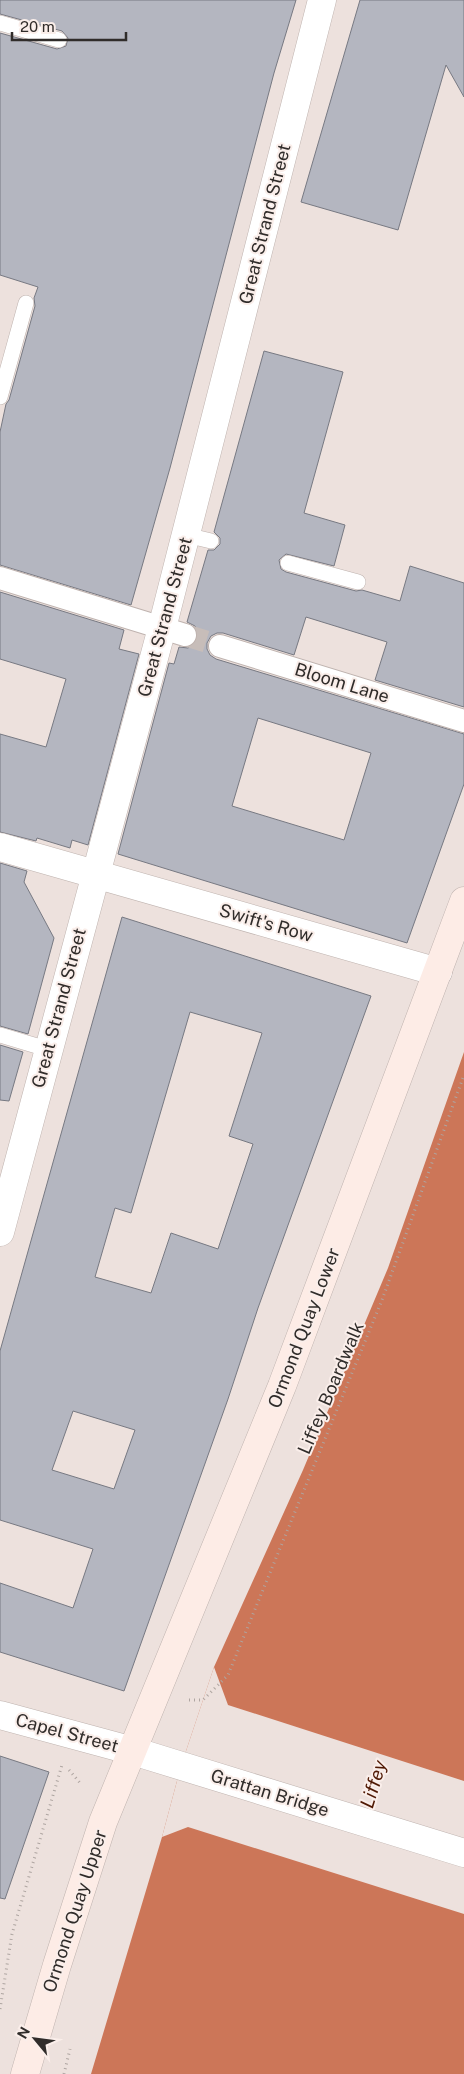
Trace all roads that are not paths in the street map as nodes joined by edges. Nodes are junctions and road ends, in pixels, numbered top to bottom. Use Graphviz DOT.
graph roads {
  1 [pos="322,0"];
  2 [pos="0,23"];
  3 [pos="59,40"];
  4 [pos="26,304"];
  5 [pos="0,396"];
  6 [pos="288,563"];
  7 [pos="0,578"];
  8 [pos="358,582"];
  9 [pos="173,631"];
  10 [pos="220,646"];
  11 [pos="464,721"];
  12 [pos="0,847"];
  13 [pos="95,874"];
  14 [pos="464,901"];
  15 [pos="438,972"];
  16 [pos="0,1035"];
  17 [pos="48,1050"];
  18 [pos="0,1232"];
  19 [pos="0,1715"];
  20 [pos="133,1751"];
  21 [pos="464,1853"];
  22 [pos="25,2074"];
  1 -- 9 [label="street, Great Strand Street"];
  2 -- 3 [label="lane"];
  4 -- 5 [label="lane"];
  6 -- 8 [label="lane"];
  7 -- 9 [label="street"];
  9 -- 13 [label="street, Great Strand Street"];
  10 -- 11 [label="street, Bloom Lane"];
  12 -- 13 [label="street, Swift's Row"];
  13 -- 15 [label="street, Swift's Row"];
  13 -- 17 [label="street, Great Strand Street"];
  14 -- 15 [label="main road, Ormond Quay Lower"];
  15 -- 20 [label="main road, Ormond Quay Lower"];
  16 -- 17 [label="lane"];
  17 -- 18 [label="street, Great Strand Street"];
  19 -- 20 [label="street, Capel Street"];
  20 -- 21 [label="street, Grattan Bridge"];
  20 -- 22 [label="main road, Ormond Quay Upper"];
}
